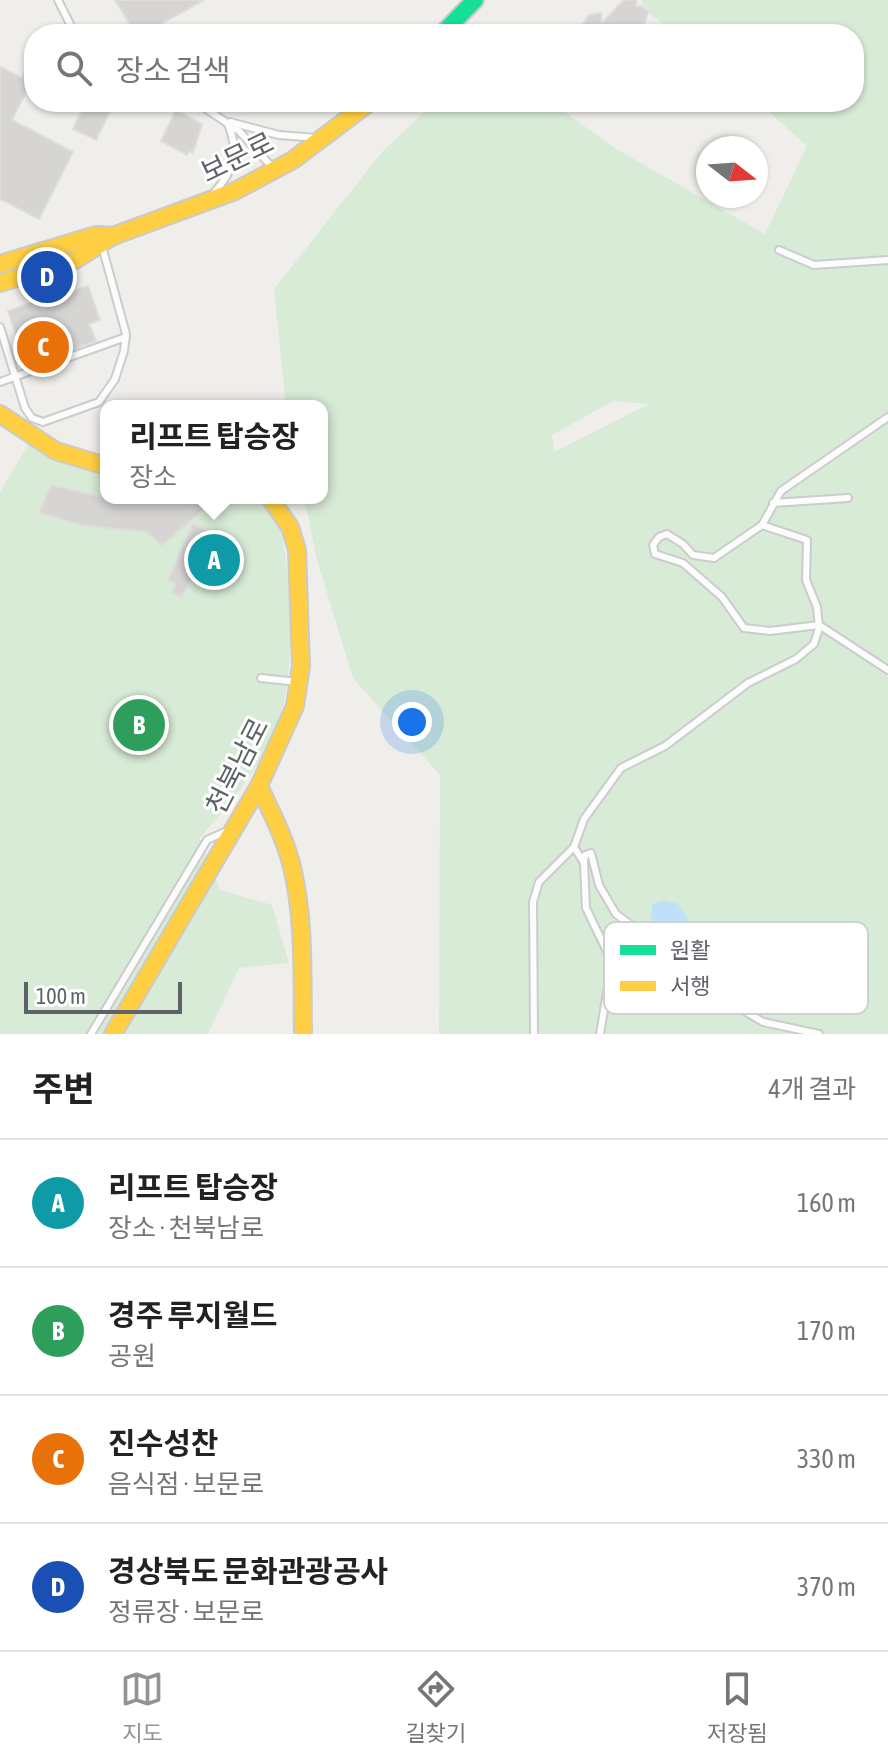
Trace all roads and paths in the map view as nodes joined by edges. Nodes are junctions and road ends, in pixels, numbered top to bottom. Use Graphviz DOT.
graph roads {
  1 [pos="58,0"];
  2 [pos="475,0"];
  3 [pos="70,24"];
  4 [pos="452,24"];
  5 [pos="213,112"];
  6 [pos="357,112"];
  7 [pos="227,120"];
  8 [pos="322,139"];
  9 [pos="274,170"];
  10 [pos="207,202"];
  11 [pos="108,241"];
  12 [pos="779,250"];
  13 [pos="888,260"];
  14 [pos="0,264"];
  15 [pos="0,283"];
  16 [pos="0,327"];
  17 [pos="126,337"];
  18 [pos="3,350"];
  19 [pos="15,377"];
  20 [pos="0,382"];
  21 [pos="0,414"];
  22 [pos="888,417"];
  23 [pos="100,464"];
  24 [pos="848,498"];
  25 [pos="773,503"];
  26 [pos="274,504"];
  27 [pos="762,525"];
  28 [pos="819,625"];
  29 [pos="888,670"];
  30 [pos="261,678"];
  31 [pos="298,682"];
  32 [pos="259,786"];
  33 [pos="236,826"];
  34 [pos="574,847"];
  35 [pos="584,863"];
  36 [pos="627,922"];
  37 [pos="604,945"];
  38 [pos="604,1010"];
  39 [pos="750,1014"];
  40 [pos="91,1034"];
  41 [pos="113,1034"];
  42 [pos="303,1034"];
  43 [pos="534,1034"];
  44 [pos="600,1034"];
  45 [pos="819,1034"];
  1 -- 3 [label="lane"];
  2 -- 4 [label="street"];
  5 -- 7 [label="lane"];
  6 -- 8 [label="street, 보문로"];
  7 -- 8 [label="lane"];
  7 -- 9 [label="lane"];
  7 -- 10 [label="lane"];
  8 -- 9 [label="street, 보문로"];
  9 -- 10 [label="street, 보문로"];
  10 -- 11 [label="street, 보문로"];
  11 -- 14 [label="street, 보문로"];
  11 -- 15 [label="street, 보문로"];
  11 -- 17 [label="lane"];
  12 -- 13 [label="lane"];
  16 -- 18 [label="lane"];
  17 -- 19 [label="lane"];
  17 -- 19 [label="lane"];
  18 -- 19 [label="lane"];
  19 -- 20 [label="lane"];
  21 -- 23 [label="street"];
  22 -- 25 [label="lane"];
  24 -- 25 [label="lane"];
  25 -- 27 [label="lane"];
  26 -- 31 [label="street, 천북남로"];
  27 -- 28 [label="lane"];
  27 -- 28 [label="lane"];
  28 -- 29 [label="lane"];
  28 -- 34 [label="lane"];
  30 -- 31 [label="lane"];
  31 -- 32 [label="street, 천북남로"];
  32 -- 33 [label="street, 천북남로"];
  32 -- 42 [label="street"];
  33 -- 40 [label="lane"];
  33 -- 41 [label="street, 천북남로"];
  34 -- 35 [label="lane"];
  34 -- 43 [label="lane"];
  35 -- 36 [label="lane"];
  35 -- 37 [label="lane"];
  38 -- 44 [label="lane"];
  39 -- 45 [label="lane"];
}
